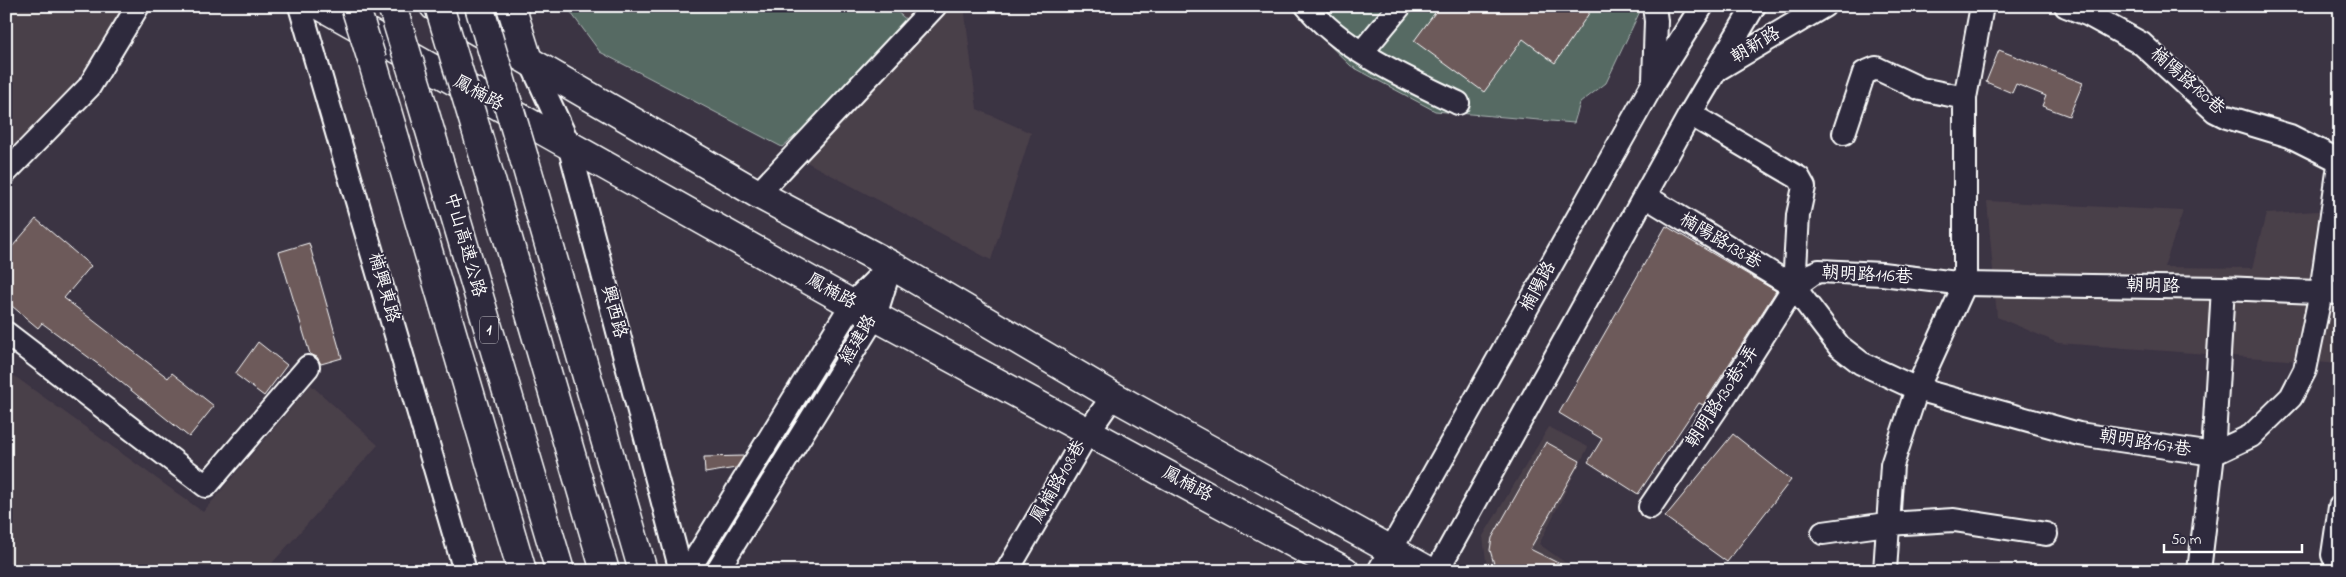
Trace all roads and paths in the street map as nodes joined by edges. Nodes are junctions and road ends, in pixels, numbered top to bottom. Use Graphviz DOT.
graph roads {
  1 [pos="138,6"];
  2 [pos="300,6"];
  3 [pos="321,6"];
  4 [pos="355,6"];
  5 [pos="392,6"];
  6 [pos="434,6"];
  7 [pos="439,6"];
  8 [pos="479,6"];
  9 [pos="512,6"];
  10 [pos="522,6"];
  11 [pos="935,6"];
  12 [pos="1307,6"];
  13 [pos="1400,6"];
  14 [pos="1654,6"];
  15 [pos="1702,6"];
  16 [pos="1754,6"];
  17 [pos="1824,6"];
  18 [pos="1982,6"];
  19 [pos="2066,6"];
  20 [pos="1362,52"];
  21 [pos="528,60"];
  22 [pos="1714,71"];
  23 [pos="1654,82"];
  24 [pos="1965,98"];
  25 [pos="1458,103"];
  26 [pos="1690,114"];
  27 [pos="1844,133"];
  28 [pos="569,145"];
  29 [pos="2340,160"];
  30 [pos="6,172"];
  31 [pos="758,194"];
  32 [pos="1645,196"];
  33 [pos="891,265"];
  34 [pos="1966,284"];
  35 [pos="1794,287"];
  36 [pos="2223,288"];
  37 [pos="2330,293"];
  38 [pos="864,310"];
  39 [pos="6,333"];
  40 [pos="308,367"];
  41 [pos="1917,389"];
  42 [pos="1113,396"];
  43 [pos="1088,432"];
  44 [pos="2213,454"];
  45 [pos="1650,507"];
  46 [pos="2338,521"];
  47 [pos="1887,524"];
  48 [pos="1823,533"];
  49 [pos="2046,534"];
  50 [pos="1385,560"];
  51 [pos="2340,569"];
  52 [pos="465,571"];
  53 [pos="522,571"];
  54 [pos="560,571"];
  55 [pos="605,571"];
  56 [pos="643,571"];
  57 [pos="681,571"];
  58 [pos="688,571"];
  59 [pos="717,571"];
  60 [pos="1008,571"];
  61 [pos="1345,571"];
  62 [pos="1429,571"];
  63 [pos="1437,571"];
  64 [pos="1885,571"];
  65 [pos="2199,571"];
  1 -- 30 [label="street"];
  2 -- 52 [label="street, 楠興東路"];
  3 -- 28 [label="main road, 鳳楠路"];
  4 -- 53 [label="main road, bridge"];
  5 -- 54 [label="main road, 中山高速公路 / 1, bridge"];
  6 -- 21 [label="main road"];
  7 -- 55 [label="main road, bridge"];
  8 -- 56 [label="main road, bridge"];
  9 -- 21 [label="main road"];
  10 -- 21 [label="street, 興西路"];
  11 -- 31 [label="street"];
  12 -- 20 [label="street"];
  13 -- 20 [label="street"];
  14 -- 23 [label="street"];
  15 -- 23 [label="street, 楠陽路"];
  16 -- 22 [label="street"];
  17 -- 22 [label="street, 朝新路"];
  18 -- 24 [label="street"];
  19 -- 29 [label="street, 楠陽路180巷"];
  20 -- 25 [label="street"];
  21 -- 28 [label="street, 興西路"];
  21 -- 31 [label="main road"];
  22 -- 26 [label="street"];
  23 -- 50 [label="street, 楠陽路"];
  24 -- 27 [label="street"];
  24 -- 34 [label="street"];
  26 -- 32 [label="street"];
  26 -- 35 [label="street, 朝明路116巷"];
  28 -- 38 [label="main road, 鳳楠路"];
  28 -- 57 [label="street, 興西路"];
  29 -- 37 [label="street"];
  31 -- 33 [label="main road"];
  32 -- 35 [label="street, 楠陽路138巷"];
  32 -- 63 [label="street"];
  33 -- 38 [label="street, 經建路"];
  33 -- 42 [label="main road"];
  34 -- 35 [label="street, 朝明路116巷"];
  34 -- 36 [label="street, 朝明路"];
  34 -- 41 [label="street"];
  35 -- 41 [label="street, 朝明路167巷"];
  35 -- 45 [label="street, 朝明路130巷7弄"];
  36 -- 37 [label="street, 朝明路"];
  36 -- 44 [label="street, 朝明路167巷"];
  37 -- 44 [label="street"];
  38 -- 43 [label="main road, 鳳楠路"];
  38 -- 58 [label="street, 經建路"];
  38 -- 59 [label="street, 經建路"];
  39 -- 40 [label="street"];
  41 -- 44 [label="street, 朝明路167巷"];
  41 -- 47 [label="street"];
  42 -- 43 [label="street, 鳳楠路108巷"];
  42 -- 50 [label="main road"];
  43 -- 60 [label="street, 鳳楠路108巷"];
  43 -- 61 [label="main road, 鳳楠路"];
  44 -- 65 [label="street"];
  46 -- 51 [label="street"];
  47 -- 48 [label="street"];
  47 -- 49 [label="street"];
  47 -- 64 [label="street"];
  50 -- 62 [label="main road"];
}
